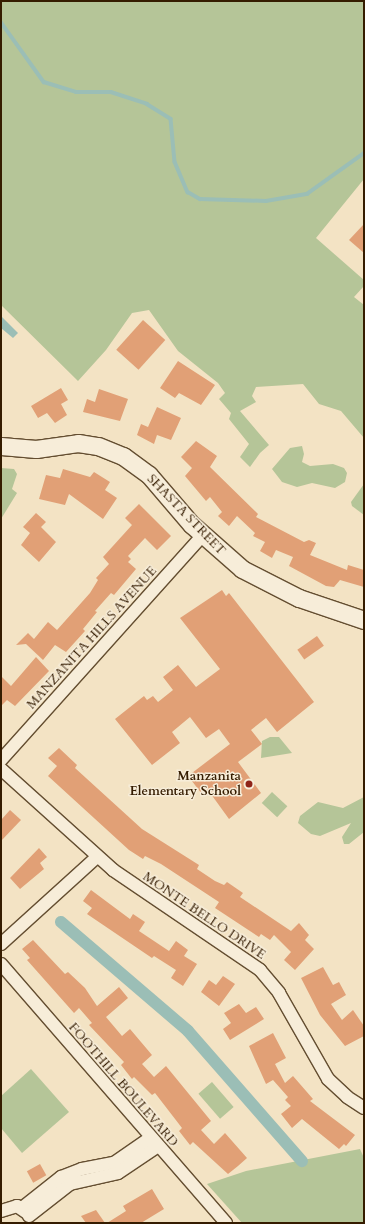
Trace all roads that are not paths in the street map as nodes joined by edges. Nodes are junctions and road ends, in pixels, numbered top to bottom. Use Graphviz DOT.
graph roads {
  1 [pos="1,446"];
  2 [pos="203,535"];
  3 [pos="364,620"];
  4 [pos="1,760"];
  5 [pos="1,769"];
  6 [pos="96,857"];
  7 [pos="1,944"];
  8 [pos="1,964"];
  9 [pos="364,1108"];
  10 [pos="154,1142"];
  11 [pos="1,1211"];
  12 [pos="27,1216"];
  13 [pos="226,1223"];
  1 -- 2 [label="street, SHASTA STREET"];
  2 -- 3 [label="street, SHASTA STREET"];
  2 -- 4 [label="street, MANZANITA HILLS AVENUE"];
  5 -- 6 [label="street, MONTE BELLO DRIVE"];
  6 -- 7 [label="street"];
  6 -- 9 [label="street, MONTE BELLO DRIVE"];
  8 -- 10 [label="street, FOOTHILL BOULEVARD"];
  10 -- 12 [label="street"];
  10 -- 13 [label="street, FOOTHILL BOULEVARD"];
  11 -- 12 [label="street"];
}
